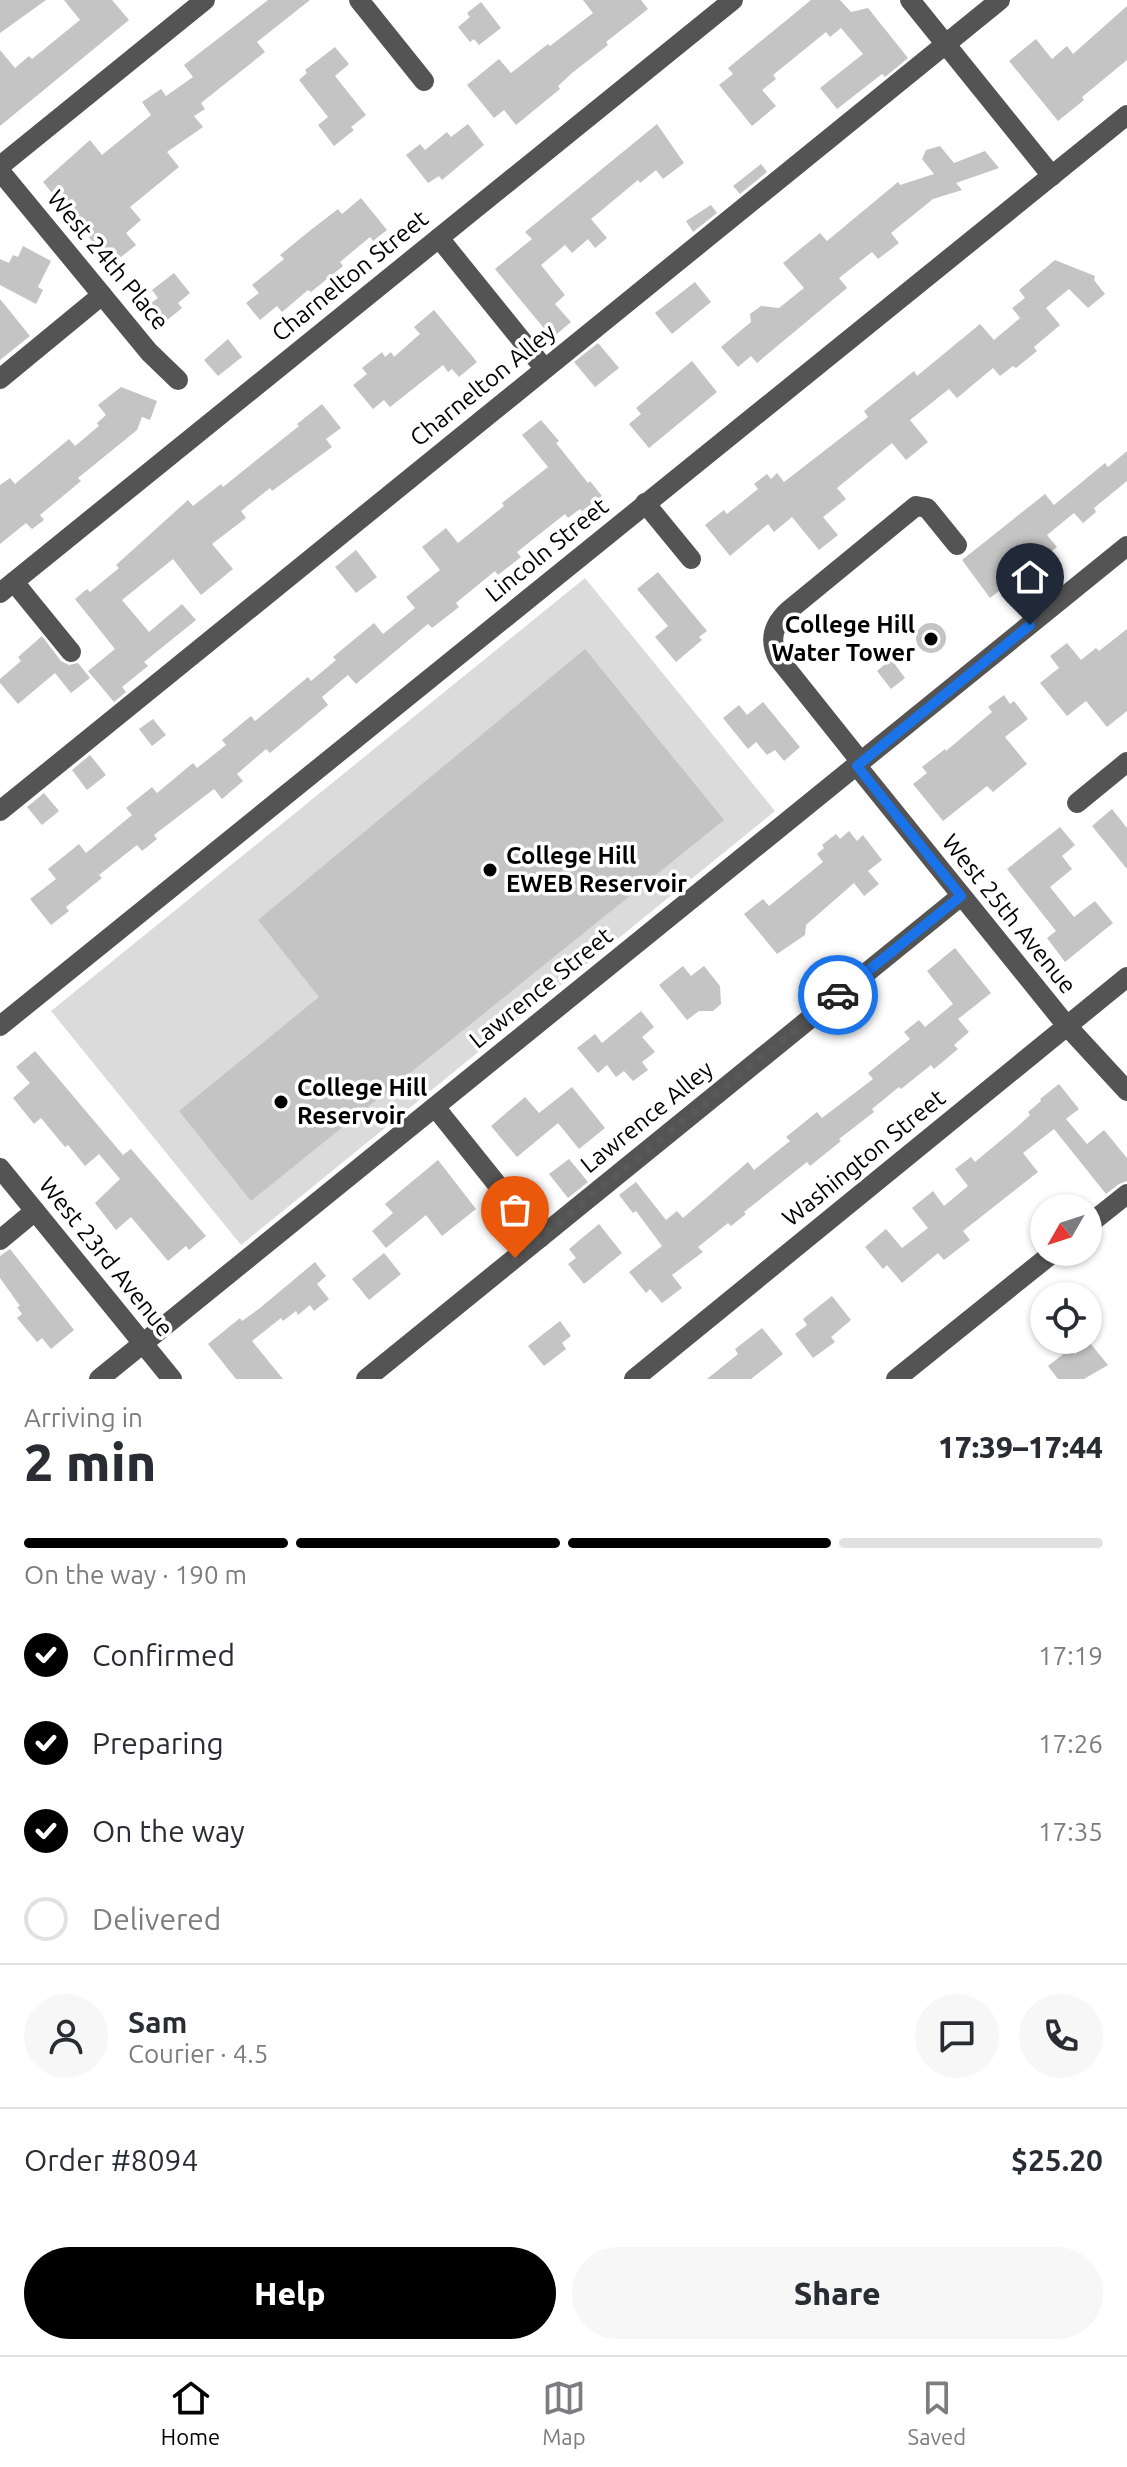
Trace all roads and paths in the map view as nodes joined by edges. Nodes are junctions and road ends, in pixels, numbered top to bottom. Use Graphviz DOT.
graph roads {
  1 [pos="205,0"];
  2 [pos="359,0"];
  3 [pos="733,0"];
  4 [pos="910,0"];
  5 [pos="1000,0"];
  6 [pos="946,44"];
  7 [pos="424,81"];
  8 [pos="1127,115"];
  9 [pos="0,169"];
  10 [pos="1052,176"];
  11 [pos="439,238"];
  12 [pos="102,295"];
  13 [pos="544,368"];
  14 [pos="0,379"];
  15 [pos="178,380"];
  16 [pos="645,503"];
  17 [pos="957,545"];
  18 [pos="1127,546"];
  19 [pos="691,559"];
  20 [pos="7,587"];
  21 [pos="71,652"];
  22 [pos="1127,762"];
  23 [pos="859,764"];
  24 [pos="1077,803"];
  25 [pos="0,811"];
  26 [pos="961,896"];
  27 [pos="1127,977"];
  28 [pos="0,1026"];
  29 [pos="1067,1026"];
  30 [pos="1127,1091"];
  31 [pos="435,1107"];
  32 [pos="0,1168"];
  33 [pos="1127,1194"];
  34 [pos="35,1211"];
  35 [pos="1102,1214"];
  36 [pos="540,1238"];
  37 [pos="0,1240"];
  38 [pos="1037,1266"];
  39 [pos="143,1343"];
  40 [pos="647,1375"];
  41 [pos="99,1379"];
  42 [pos="172,1379"];
  43 [pos="366,1379"];
  44 [pos="896,1379"];
  1 -- 9 [label="street"];
  2 -- 7 [label="street"];
  3 -- 11 [label="street, Charnelton Street"];
  4 -- 6 [label="street"];
  5 -- 6 [label="street, Charnelton Alley"];
  6 -- 10 [label="street"];
  6 -- 13 [label="street, Charnelton Alley"];
  8 -- 10 [label="street, Lincoln Street"];
  9 -- 12 [label="street, West 24th Place"];
  10 -- 16 [label="street, Lincoln Street"];
  11 -- 13 [label="street"];
  11 -- 20 [label="street, Charnelton Street"];
  12 -- 14 [label="street"];
  12 -- 15 [label="street, West 24th Place"];
  13 -- 25 [label="street, Charnelton Alley"];
  16 -- 19 [label="street"];
  16 -- 28 [label="street, Lincoln Street"];
  17 -- 23 [label="street, West 25th Avenue"];
  18 -- 23 [label="street, Lawrence Street"];
  20 -- 21 [label="street"];
  22 -- 24 [label="street"];
  23 -- 26 [label="street, West 25th Avenue"];
  23 -- 31 [label="street, Lawrence Street"];
  26 -- 29 [label="street, West 25th Avenue"];
  26 -- 36 [label="street, Lawrence Alley"];
  27 -- 29 [label="street, Washington Street"];
  29 -- 30 [label="street, West 25th Avenue"];
  29 -- 40 [label="street, Washington Street"];
  31 -- 36 [label="street"];
  31 -- 39 [label="street, Lawrence Street"];
  32 -- 34 [label="street, West 23rd Avenue"];
  33 -- 35 [label="street"];
  34 -- 37 [label="street"];
  34 -- 39 [label="street, West 23rd Avenue"];
  36 -- 43 [label="street, Lawrence Alley"];
  38 -- 44 [label="street"];
  39 -- 41 [label="street, Lawrence Street"];
  39 -- 42 [label="street, West 23rd Avenue"];
}
